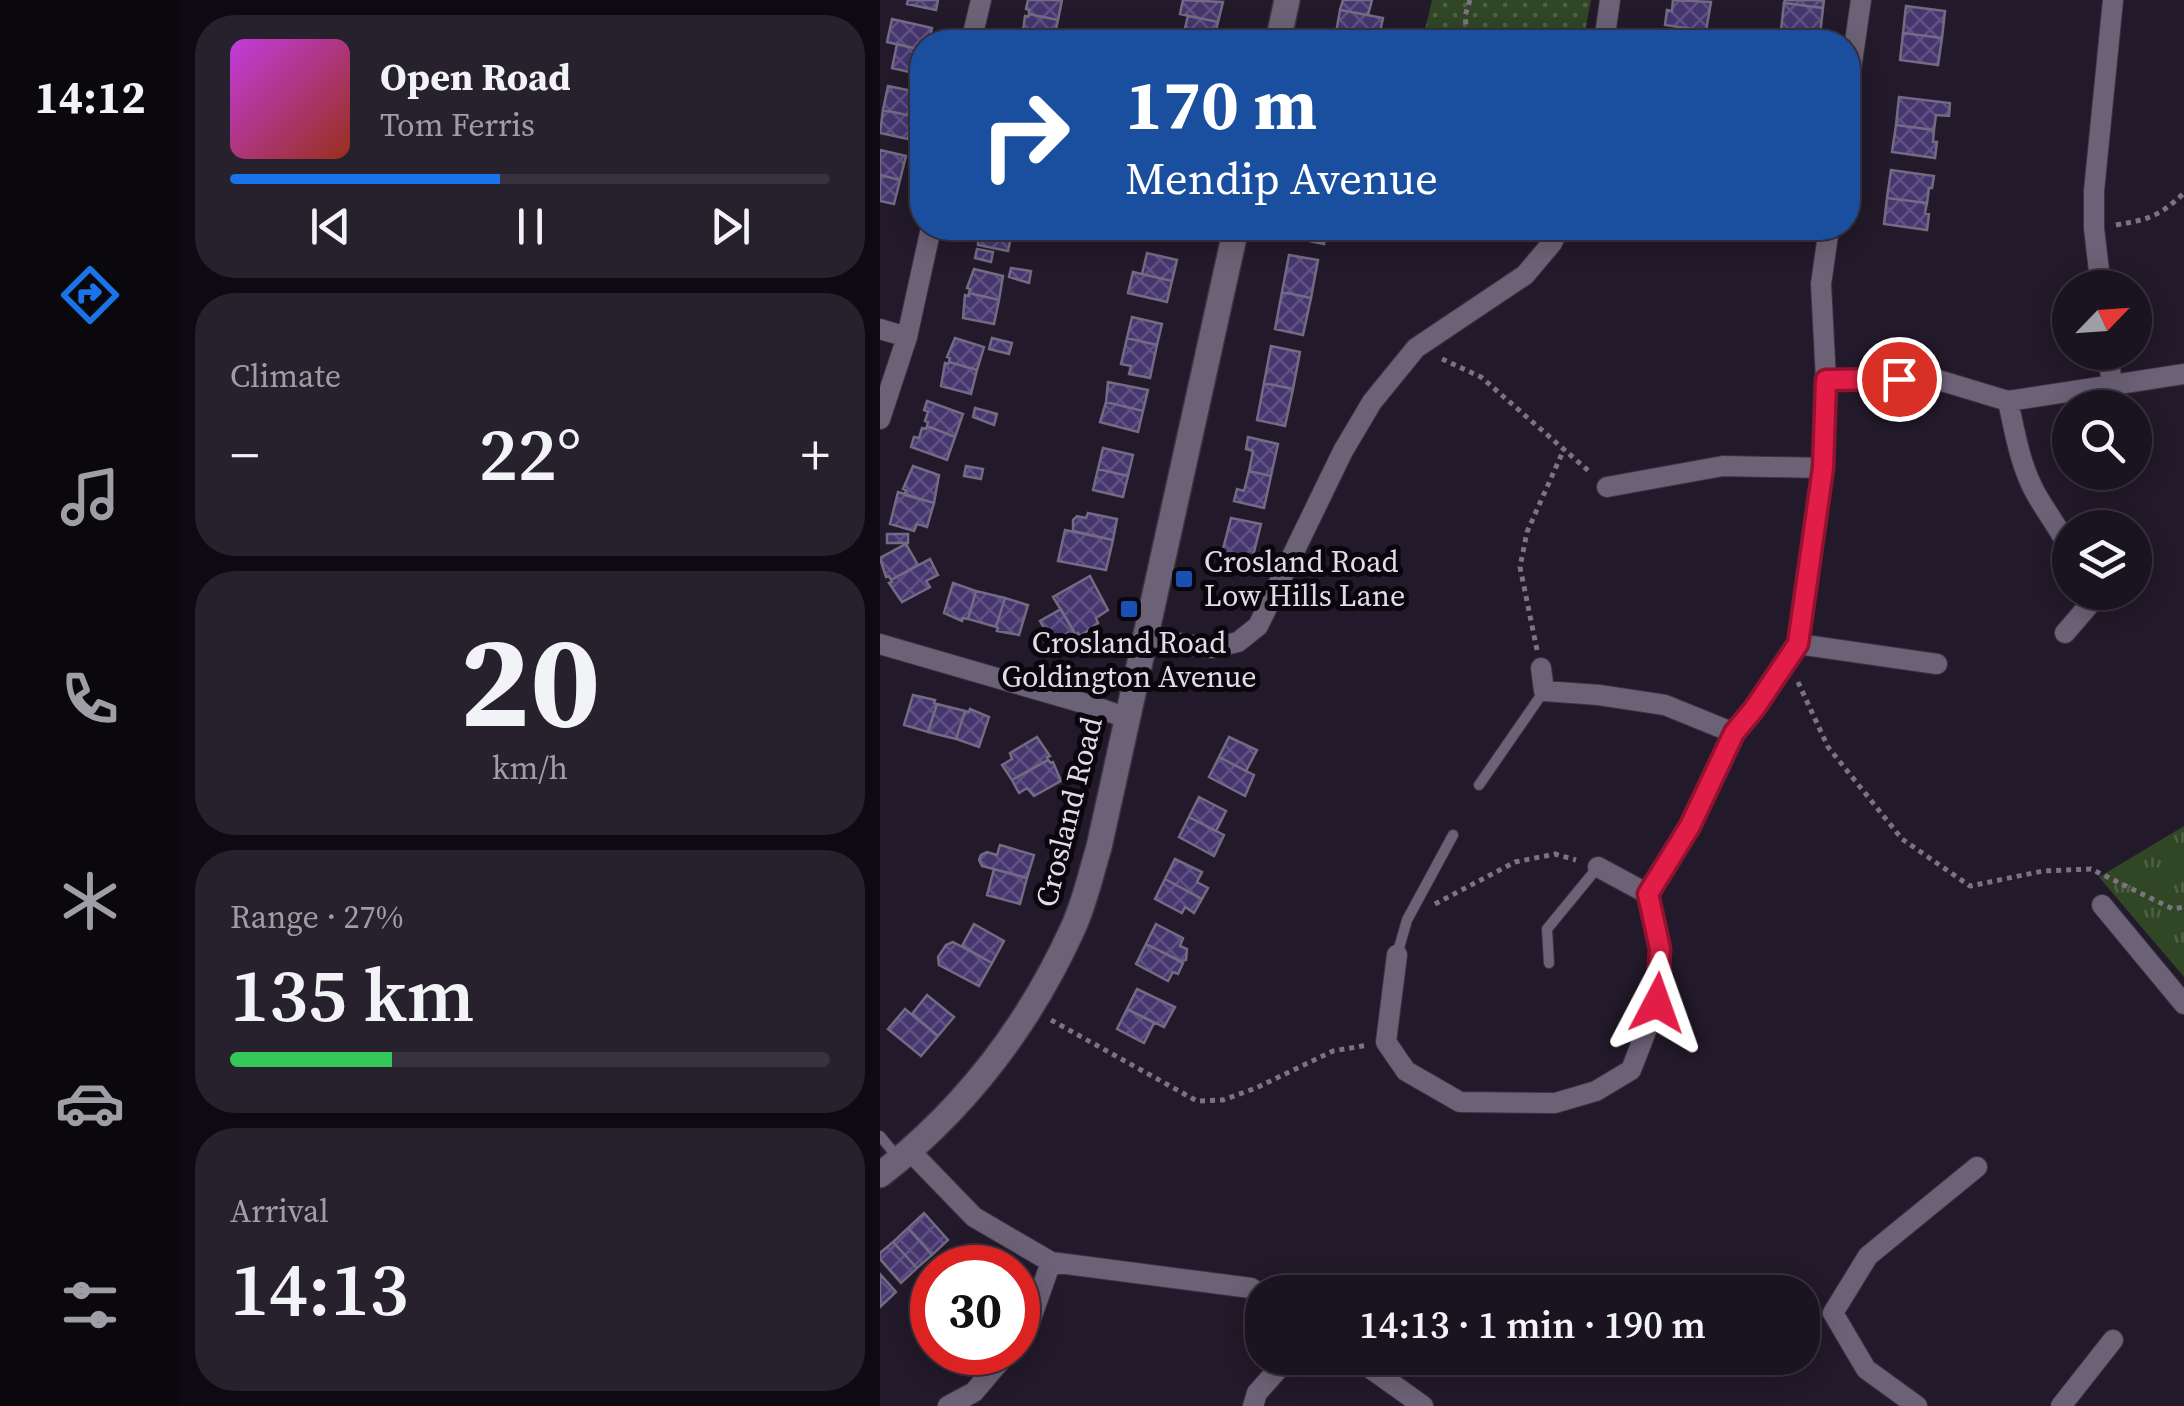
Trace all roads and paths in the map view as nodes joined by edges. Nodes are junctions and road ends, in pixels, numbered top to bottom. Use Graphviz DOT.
graph roads {
  1 [pos="980,0"];
  2 [pos="1287,0"];
  3 [pos="1470,0"];
  4 [pos="1610,0"];
  5 [pos="1862,0"];
  6 [pos="2112,0"];
  7 [pos="974,30"];
  8 [pos="1281,30"];
  9 [pos="1467,30"];
  10 [pos="1606,30"];
  11 [pos="1857,30"];
  12 [pos="2184,194"];
  13 [pos="2094,228"];
  14 [pos="928,240"];
  15 [pos="1233,240"];
  16 [pos="1553,240"];
  17 [pos="1827,240"];
  18 [pos="2099,270"];
  19 [pos="880,329"];
  20 [pos="907,337"];
  21 [pos="1416,348"];
  22 [pos="2110,370"];
  23 [pos="2184,374"];
  24 [pos="1826,380"];
  25 [pos="2112,386"];
  26 [pos="2008,401"];
  27 [pos="880,419"];
  28 [pos="1564,448"];
  29 [pos="1823,468"];
  30 [pos="1608,487"];
  31 [pos="2052,518"];
  32 [pos="2085,610"];
  33 [pos="2064,633"];
  34 [pos="1144,638"];
  35 [pos="880,644"];
  36 [pos="1793,652"];
  37 [pos="1938,664"];
  38 [pos="1541,668"];
  39 [pos="1544,690"];
  40 [pos="1127,718"];
  41 [pos="1734,733"];
  42 [pos="1480,785"];
  43 [pos="1453,835"];
  44 [pos="1598,867"];
  45 [pos="1648,894"];
  46 [pos="2102,906"];
  47 [pos="2184,907"];
  48 [pos="1407,920"];
  49 [pos="1396,955"];
  50 [pos="1549,963"];
  51 [pos="2184,1004"];
  52 [pos="1032,1008"];
  53 [pos="1386,1042"];
  54 [pos="880,1136"];
  55 [pos="896,1162"];
  56 [pos="1977,1167"];
  57 [pos="1051,1262"];
  58 [pos="1245,1287"];
  59 [pos="1040,1292"];
  60 [pos="2113,1340"];
  61 [pos="988,1375"];
  62 [pos="1273,1375"];
  63 [pos="1380,1375"];
  64 [pos="948,1406"];
  65 [pos="1254,1406"];
  66 [pos="1423,1406"];
  67 [pos="1917,1406"];
  68 [pos="2061,1406"];
  1 -- 7 [label="street"];
  2 -- 8 [label="street"];
  3 -- 9 [label="path"];
  4 -- 10 [label="street"];
  5 -- 11 [label="street"];
  6 -- 13 [label="street"];
  12 -- 13 [label="path"];
  13 -- 18 [label="street"];
  14 -- 20 [label="street"];
  15 -- 34 [label="street, Crosland Road"];
  16 -- 21 [label="street"];
  17 -- 24 [label="street"];
  19 -- 20 [label="street"];
  20 -- 27 [label="street"];
  21 -- 28 [label="path"];
  21 -- 34 [label="street"];
  22 -- 25 [label="street"];
  23 -- 25 [label="street"];
  24 -- 26 [label="street"];
  24 -- 29 [label="street"];
  25 -- 26 [label="street"];
  26 -- 31 [label="street"];
  28 -- 30 [label="path"];
  28 -- 38 [label="path"];
  29 -- 30 [label="street"];
  29 -- 36 [label="street"];
  32 -- 33 [label="street"];
  34 -- 40 [label="street, Crosland Road"];
  35 -- 40 [label="street"];
  36 -- 37 [label="street"];
  36 -- 41 [label="street"];
  36 -- 47 [label="path"];
  38 -- 39 [label="street"];
  39 -- 41 [label="street"];
  39 -- 42 [label="lane"];
  40 -- 52 [label="street, Crosland Road"];
  41 -- 45 [label="street"];
  43 -- 48 [label="lane"];
  44 -- 45 [label="street"];
  44 -- 48 [label="path"];
  44 -- 50 [label="lane"];
  45 -- 53 [label="street"];
  46 -- 51 [label="street"];
  48 -- 49 [label="lane"];
  49 -- 53 [label="street"];
  52 -- 53 [label="path"];
  52 -- 55 [label="street, Crosland Road"];
  54 -- 55 [label="lane"];
  55 -- 57 [label="street"];
  56 -- 67 [label="street"];
  57 -- 58 [label="street"];
  57 -- 59 [label="street"];
  60 -- 68 [label="street"];
  61 -- 64 [label="street"];
  62 -- 65 [label="street"];
  63 -- 66 [label="street"];
}
